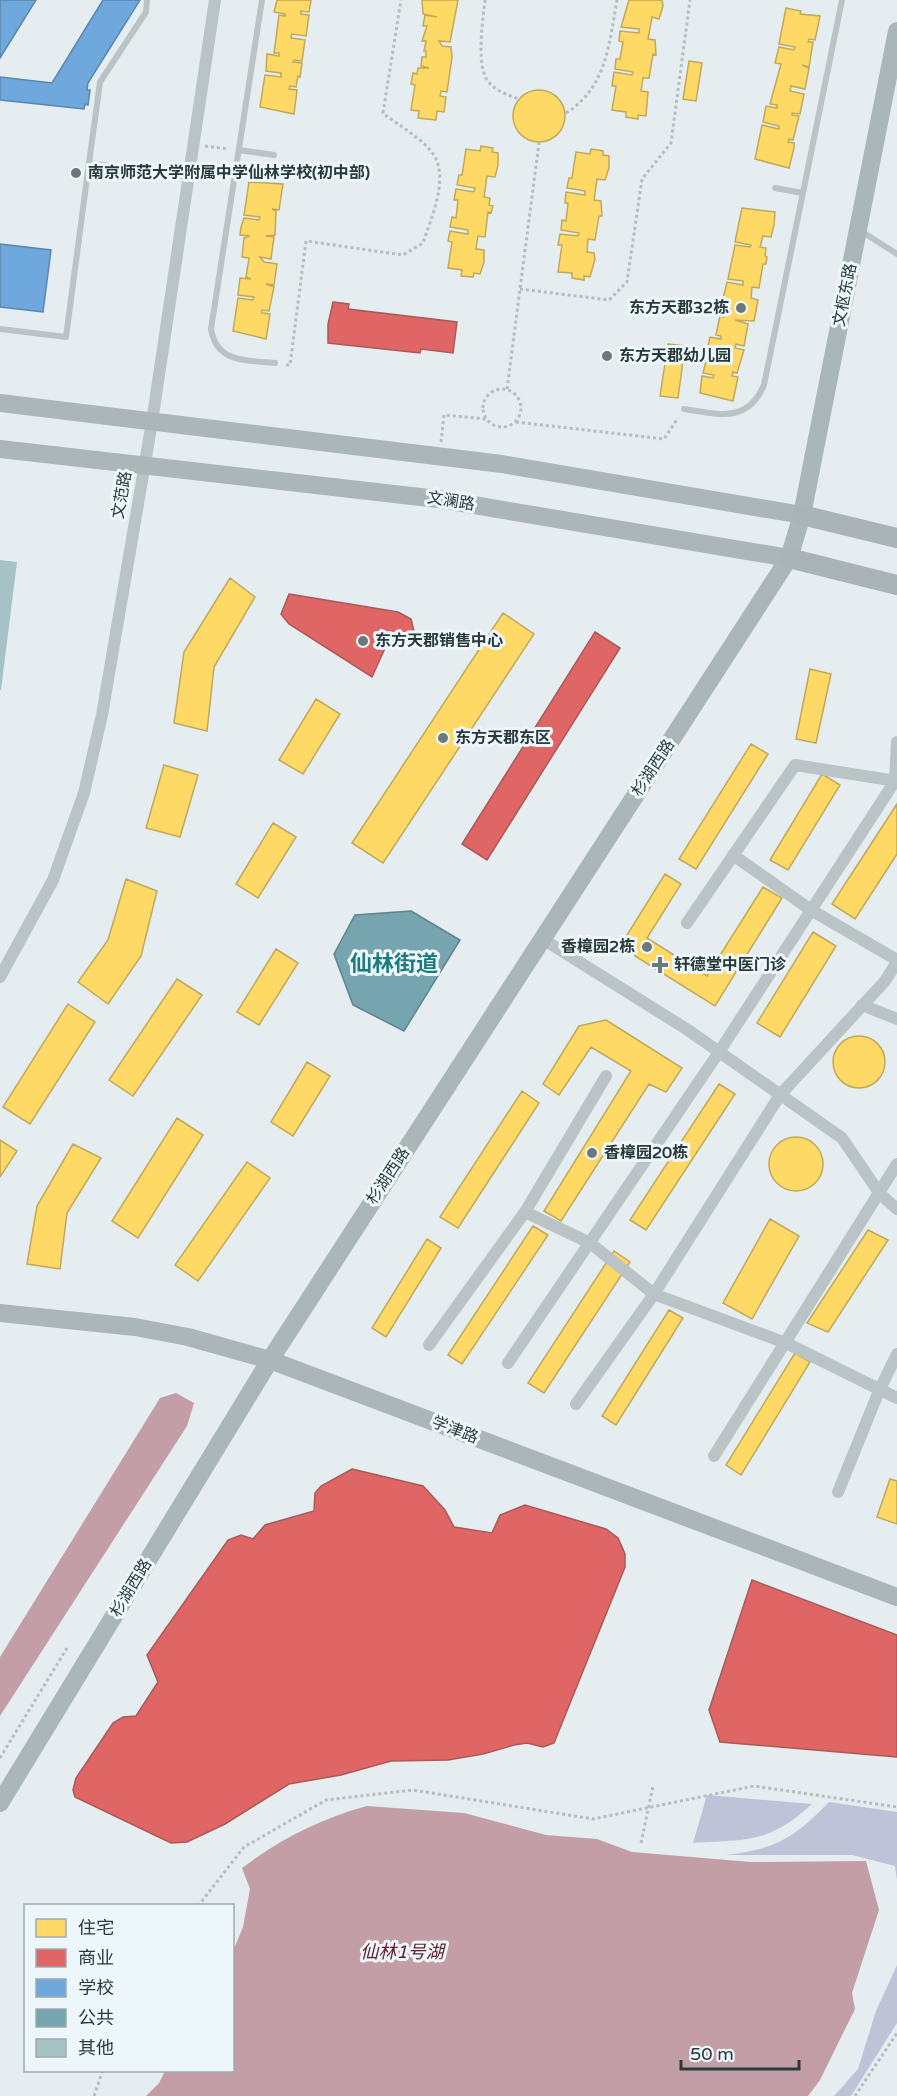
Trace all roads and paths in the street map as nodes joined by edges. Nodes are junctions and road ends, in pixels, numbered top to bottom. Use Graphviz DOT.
graph roads {
  1 [pos="147,0"];
  2 [pos="215,0"];
  3 [pos="262,0"];
  4 [pos="401,0"];
  5 [pos="485,0"];
  6 [pos="616,0"];
  7 [pos="690,0"];
  8 [pos="842,0"];
  9 [pos="897,31"];
  10 [pos="519,99"];
  11 [pos="566,112"];
  12 [pos="539,143"];
  13 [pos="193,144"];
  14 [pos="239,150"];
  15 [pos="274,155"];
  16 [pos="89,163"];
  17 [pos="188,177"];
  18 [pos="775,189"];
  19 [pos="803,193"];
  20 [pos="858,229"];
  21 [pos="897,254"];
  22 [pos="520,289"];
  23 [pos="0,329"];
  24 [pos="275,363"];
  25 [pos="507,389"];
  26 [pos="0,403"];
  27 [pos="684,409"];
  28 [pos="486,419"];
  29 [pos="152,422"];
  30 [pos="516,422"];
  31 [pos="0,448"];
  32 [pos="440,455"];
  33 [pos="144,464"];
  34 [pos="802,515"];
  35 [pos="897,537"];
  36 [pos="789,558"];
  37 [pos="897,585"];
  38 [pos="897,742"];
  39 [pos="896,781"];
  40 [pos="733,855"];
  41 [pos="811,910"];
  42 [pos="687,923"];
  43 [pos="541,938"];
  44 [pos="897,961"];
  45 [pos="0,977"];
  46 [pos="862,1005"];
  47 [pos="897,1020"];
  48 [pos="719,1052"];
  49 [pos="606,1076"];
  50 [pos="780,1095"];
  51 [pos="897,1164"];
  52 [pos="880,1194"];
  53 [pos="897,1209"];
  54 [pos="525,1212"];
  55 [pos="590,1243"];
  56 [pos="654,1294"];
  57 [pos="0,1313"];
  58 [pos="786,1343"];
  59 [pos="429,1345"];
  60 [pos="897,1354"];
  61 [pos="270,1360"];
  62 [pos="508,1363"];
  63 [pos="879,1391"];
  64 [pos="897,1398"];
  65 [pos="576,1404"];
  66 [pos="714,1456"];
  67 [pos="838,1492"];
  68 [pos="897,1597"];
  69 [pos="67,1648"];
  70 [pos="0,1758"];
  71 [pos="653,1786"];
  72 [pos="0,1803"];
  73 [pos="897,1807"];
  74 [pos="649,1808"];
  75 [pos="641,1844"];
  76 [pos="199,1904"];
  77 [pos="897,2033"];
  78 [pos="103,2072"];
  79 [pos="94,2096"];
  80 [pos="855,2096"];
  1 -- 16 [label="lane"];
  2 -- 13 [label="street, 文范路"];
  3 -- 14 [label="lane"];
  4 -- 24 [label="path"];
  5 -- 10 [label="path"];
  6 -- 11 [label="path"];
  7 -- 22 [label="path"];
  8 -- 19 [label="lane"];
  9 -- 20 [label="street, 文枢东路"];
  12 -- 22 [label="path"];
  13 -- 14 [label="path"];
  13 -- 17 [label="street, 文范路"];
  14 -- 15 [label="lane"];
  14 -- 24 [label="lane"];
  16 -- 17 [label="lane"];
  16 -- 23 [label="lane"];
  17 -- 29 [label="street, 文范路"];
  18 -- 19 [label="lane"];
  19 -- 27 [label="lane"];
  20 -- 21 [label="lane"];
  20 -- 34 [label="street, 文枢东路"];
  22 -- 25 [label="path"];
  25 -- 28 [label="path"];
  25 -- 30 [label="path"];
  26 -- 29 [label="street"];
  27 -- 30 [label="path"];
  28 -- 30 [label="path"];
  28 -- 32 [label="path"];
  29 -- 32 [label="street"];
  29 -- 33 [label="street, 文范路"];
  31 -- 33 [label="street, 文澜路"];
  32 -- 34 [label="street"];
  33 -- 36 [label="street, 文澜路"];
  33 -- 45 [label="street, 文范路"];
  34 -- 35 [label="main road"];
  34 -- 36 [label="street, 文枢东路"];
  36 -- 37 [label="main road, 文澜路"];
  36 -- 43 [label="street, 杉湖西路"];
  38 -- 39 [label="street"];
  39 -- 40 [label="street"];
  39 -- 41 [label="street"];
  40 -- 41 [label="street"];
  40 -- 42 [label="street"];
  41 -- 44 [label="street"];
  41 -- 48 [label="street"];
  43 -- 48 [label="street"];
  43 -- 61 [label="street, 杉湖西路"];
  44 -- 46 [label="street"];
  46 -- 47 [label="street"];
  46 -- 50 [label="street"];
  48 -- 50 [label="street"];
  48 -- 55 [label="street"];
  49 -- 54 [label="street"];
  50 -- 52 [label="street"];
  50 -- 56 [label="street"];
  51 -- 52 [label="street"];
  52 -- 53 [label="street"];
  52 -- 58 [label="street"];
  54 -- 55 [label="street"];
  54 -- 59 [label="street"];
  55 -- 56 [label="street"];
  55 -- 62 [label="street"];
  56 -- 58 [label="street"];
  56 -- 65 [label="street"];
  57 -- 61 [label="street, 学津路"];
  58 -- 63 [label="street"];
  58 -- 66 [label="street"];
  60 -- 63 [label="street"];
  61 -- 68 [label="street, 学津路"];
  61 -- 72 [label="street, 杉湖西路"];
  63 -- 64 [label="street"];
  63 -- 67 [label="street"];
  69 -- 70 [label="path"];
  71 -- 74 [label="path"];
  73 -- 74 [label="path"];
  74 -- 75 [label="path"];
  74 -- 76 [label="path"];
  77 -- 80 [label="path"];
  78 -- 79 [label="path"];
}
